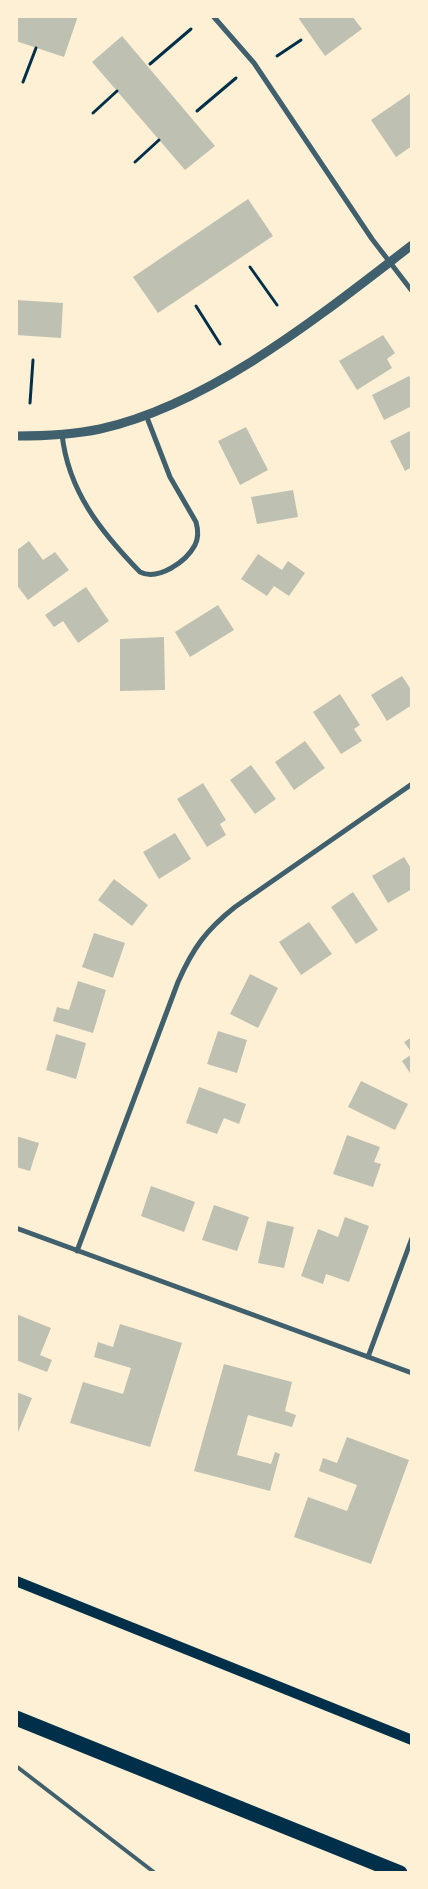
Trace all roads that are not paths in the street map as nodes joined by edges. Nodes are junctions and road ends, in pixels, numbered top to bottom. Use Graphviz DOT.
graph roads {
  1 [pos="213,16"];
  2 [pos="412,245"];
  3 [pos="389,262"];
  4 [pos="412,291"];
  5 [pos="146,415"];
  6 [pos="62,434"];
  7 [pos="16,436"];
  8 [pos="412,784"];
  9 [pos="16,1228"];
  10 [pos="412,1238"];
  11 [pos="77,1251"];
  12 [pos="368,1357"];
  13 [pos="412,1374"];
  14 [pos="16,1581"];
  15 [pos="16,1713"];
  16 [pos="16,1718"];
  17 [pos="53,1731"];
  18 [pos="412,1740"];
  19 [pos="16,1766"];
  20 [pos="155,1873"];
  21 [pos="400,1873"];
  1 -- 3 [label="street"];
  2 -- 3 [label="street"];
  3 -- 4 [label="street"];
  3 -- 5 [label="street"];
  5 -- 6 [label="street"];
  5 -- 6 [label="street"];
  6 -- 7 [label="street"];
  8 -- 11 [label="street"];
  9 -- 11 [label="street"];
  10 -- 12 [label="street"];
  11 -- 12 [label="street"];
  12 -- 13 [label="street"];
  14 -- 18 [label="main road"];
  15 -- 17 [label="highway"];
  16 -- 17 [label="highway"];
  17 -- 21 [label="highway"];
  19 -- 20 [label="lane"];
}
